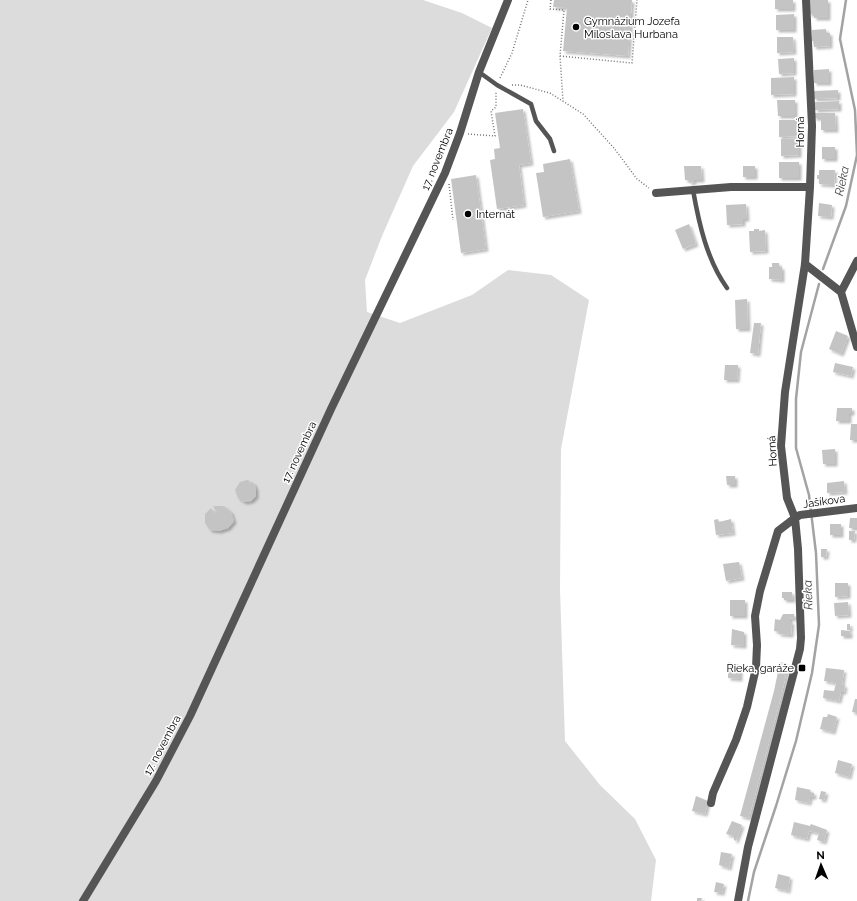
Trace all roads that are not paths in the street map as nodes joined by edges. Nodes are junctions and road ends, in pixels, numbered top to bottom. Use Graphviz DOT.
graph roads {
  1 [pos="508,0"];
  2 [pos="806,0"];
  3 [pos="479,72"];
  4 [pos="554,151"];
  5 [pos="810,187"];
  6 [pos="694,190"];
  7 [pos="656,193"];
  8 [pos="857,261"];
  9 [pos="805,264"];
  10 [pos="727,288"];
  11 [pos="841,292"];
  12 [pos="857,347"];
  13 [pos="857,508"];
  14 [pos="797,516"];
  15 [pos="710,803"];
  16 [pos="83,901"];
  17 [pos="738,901"];
  1 -- 3 [label="street, 17. novembra"];
  2 -- 5 [label="street, Horná"];
  3 -- 4 [label="lane"];
  3 -- 16 [label="street, 17. novembra"];
  5 -- 6 [label="street"];
  5 -- 9 [label="street, Horná"];
  6 -- 7 [label="street"];
  6 -- 10 [label="lane"];
  8 -- 11 [label="street"];
  9 -- 11 [label="street"];
  9 -- 14 [label="street, Horná"];
  11 -- 12 [label="street"];
  13 -- 14 [label="street, Jašíkova"];
  14 -- 15 [label="street"];
  14 -- 17 [label="street, Horná"];
}
